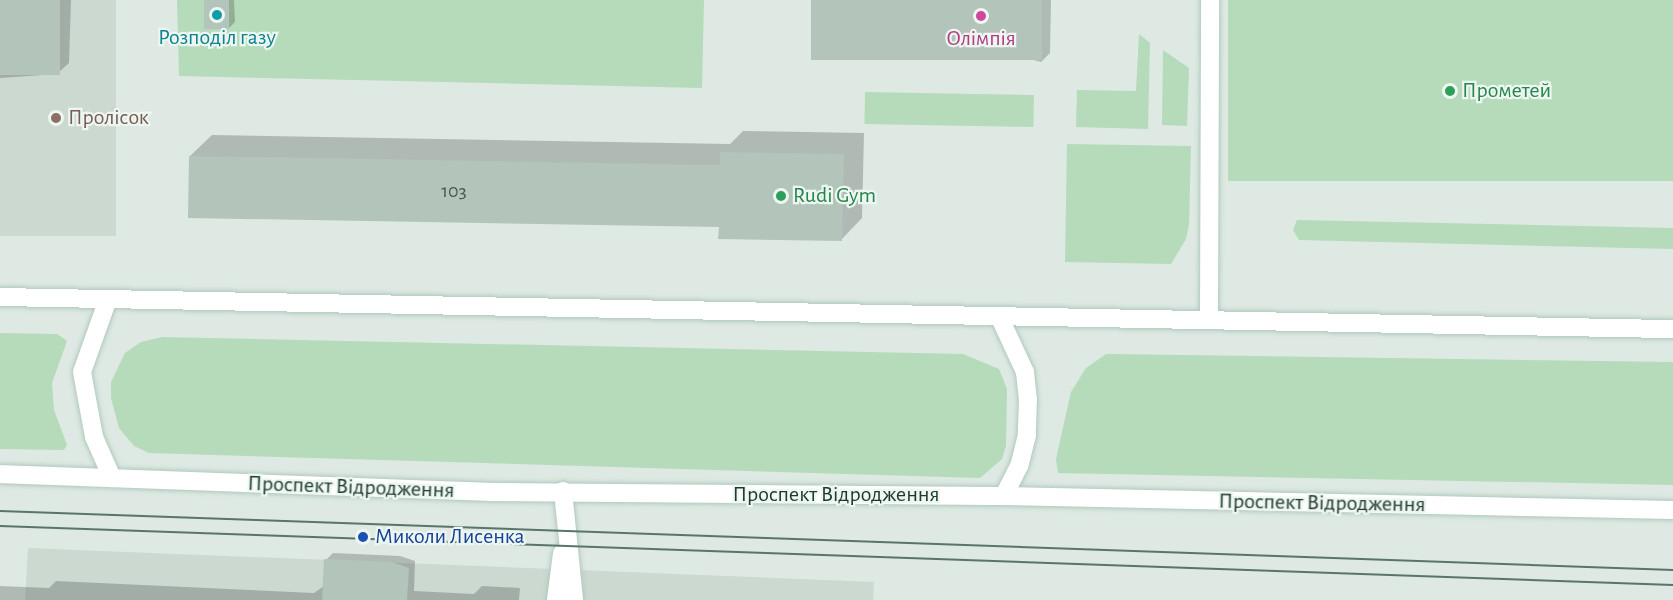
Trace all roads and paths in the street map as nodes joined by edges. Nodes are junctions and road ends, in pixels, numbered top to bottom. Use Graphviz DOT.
graph roads {
  1 [pos="1210,0"];
  2 [pos="0,297"];
  3 [pos="108,299"];
  4 [pos="999,315"];
  5 [pos="1209,318"];
  6 [pos="1673,329"];
  7 [pos="0,474"];
  8 [pos="112,478"];
  9 [pos="563,491"];
  10 [pos="1004,496"];
  11 [pos="1673,510"];
  12 [pos="556,600"];
  13 [pos="574,600"];
  1 -- 5 [label="main road"];
  2 -- 3 [label="main road"];
  3 -- 4 [label="main road"];
  3 -- 8 [label="main road"];
  4 -- 5 [label="main road"];
  4 -- 10 [label="main road"];
  5 -- 6 [label="main road"];
  7 -- 8 [label="main road, Проспект Відродження"];
  8 -- 9 [label="main road, Проспект Відродження"];
  9 -- 10 [label="main road, Проспект Відродження"];
  9 -- 12 [label="main road"];
  9 -- 13 [label="main road"];
  10 -- 11 [label="main road, Проспект Відродження"];
}
